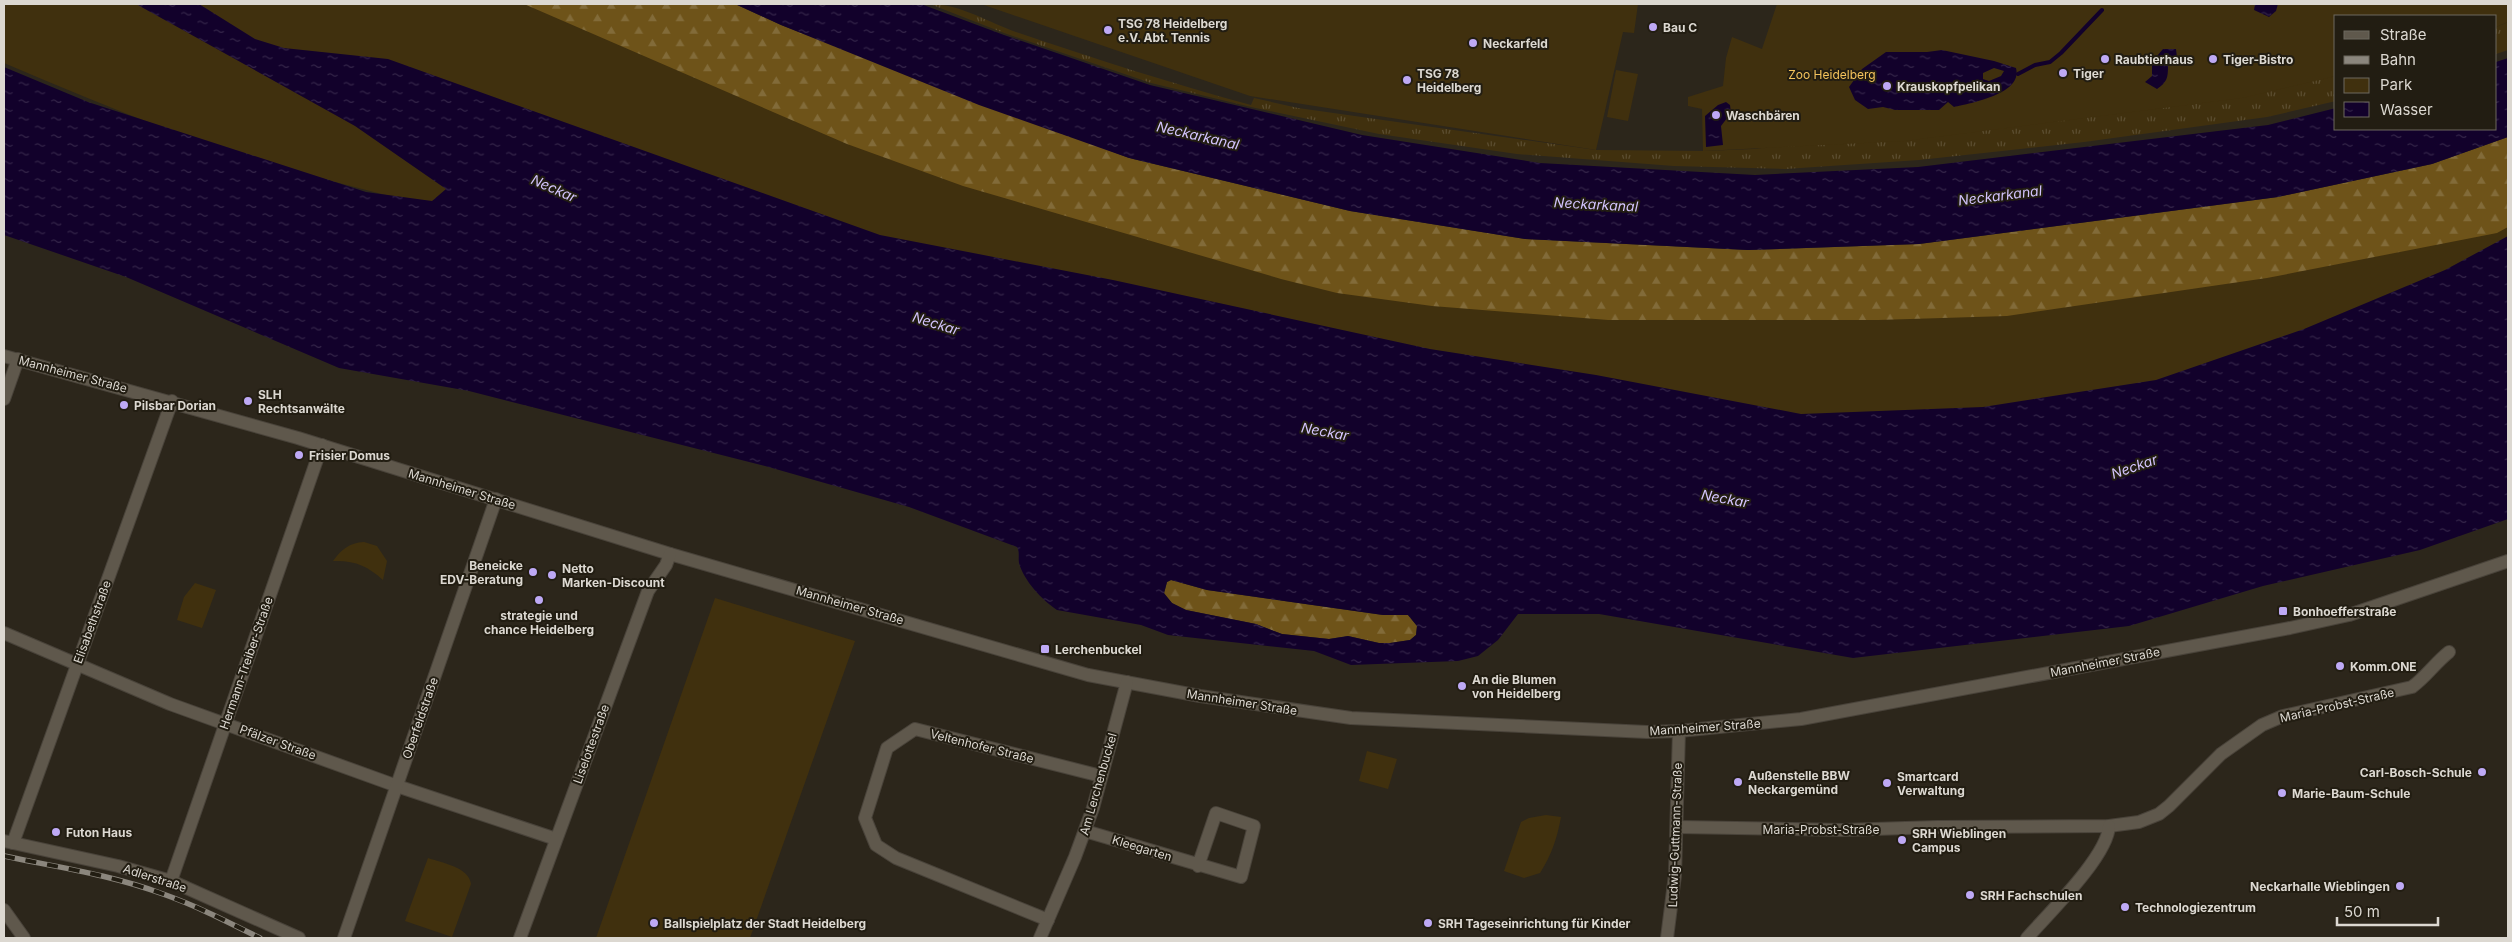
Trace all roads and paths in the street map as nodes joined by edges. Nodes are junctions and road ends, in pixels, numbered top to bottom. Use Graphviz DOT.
graph roads {
  1 [pos="4,356"];
  2 [pos="18,359"];
  3 [pos="4,399"];
  4 [pos="172,401"];
  5 [pos="322,446"];
  6 [pos="496,499"];
  7 [pos="670,554"];
  8 [pos="2508,561"];
  9 [pos="4,633"];
  10 [pos="2449,652"];
  11 [pos="76,665"];
  12 [pos="1127,682"];
  13 [pos="225,723"];
  14 [pos="1679,731"];
  15 [pos="1101,776"];
  16 [pos="397,786"];
  17 [pos="2109,826"];
  18 [pos="1678,827"];
  19 [pos="1085,831"];
  20 [pos="556,839"];
  21 [pos="8,842"];
  22 [pos="1198,866"];
  23 [pos="171,881"];
  24 [pos="4,910"];
  25 [pos="1048,920"];
  26 [pos="24,938"];
  27 [pos="299,938"];
  28 [pos="344,938"];
  29 [pos="520,938"];
  30 [pos="1040,938"];
  31 [pos="1667,938"];
  32 [pos="2027,938"];
  1 -- 2 [label="street, Mannheimer Straße"];
  2 -- 3 [label="street"];
  2 -- 4 [label="street, Mannheimer Straße"];
  4 -- 5 [label="street, Mannheimer Straße"];
  4 -- 11 [label="street, Elisabethstraße"];
  5 -- 6 [label="street, Mannheimer Straße"];
  5 -- 13 [label="street, Hermann-Treiber-Straße"];
  6 -- 7 [label="street, Mannheimer Straße"];
  6 -- 16 [label="street, Oberfeldstraße"];
  7 -- 12 [label="street, Mannheimer Straße"];
  7 -- 20 [label="street, Liselottestraße"];
  8 -- 14 [label="street, Mannheimer Straße"];
  9 -- 11 [label="street, Pfälzer Straße"];
  10 -- 17 [label="street, Maria-Probst-Straße"];
  11 -- 13 [label="street, Pfälzer Straße"];
  11 -- 21 [label="street, Elisabethstraße"];
  12 -- 14 [label="street, Mannheimer Straße"];
  12 -- 15 [label="street, Am Lerchenbuckel"];
  13 -- 16 [label="street, Pfälzer Straße"];
  13 -- 23 [label="street, Hermann-Treiber-Straße"];
  14 -- 18 [label="street, Ludwig-Guttmann-Straße"];
  15 -- 19 [label="street, Am Lerchenbuckel"];
  15 -- 25 [label="street, Veltenhofer Straße"];
  16 -- 20 [label="street, Pfälzer Straße"];
  16 -- 28 [label="street, Oberfeldstraße"];
  17 -- 18 [label="street, Maria-Probst-Straße"];
  17 -- 32 [label="street"];
  18 -- 31 [label="street, Ludwig-Guttmann-Straße"];
  19 -- 22 [label="street, Kleegarten"];
  19 -- 25 [label="street, Am Lerchenbuckel"];
  20 -- 29 [label="street, Liselottestraße"];
  21 -- 23 [label="street, Adlerstraße"];
  22 -- 22 [label="street, Kleegarten"];
  23 -- 27 [label="street, Adlerstraße"];
  24 -- 26 [label="street"];
  25 -- 30 [label="street, Am Lerchenbuckel"];
}
